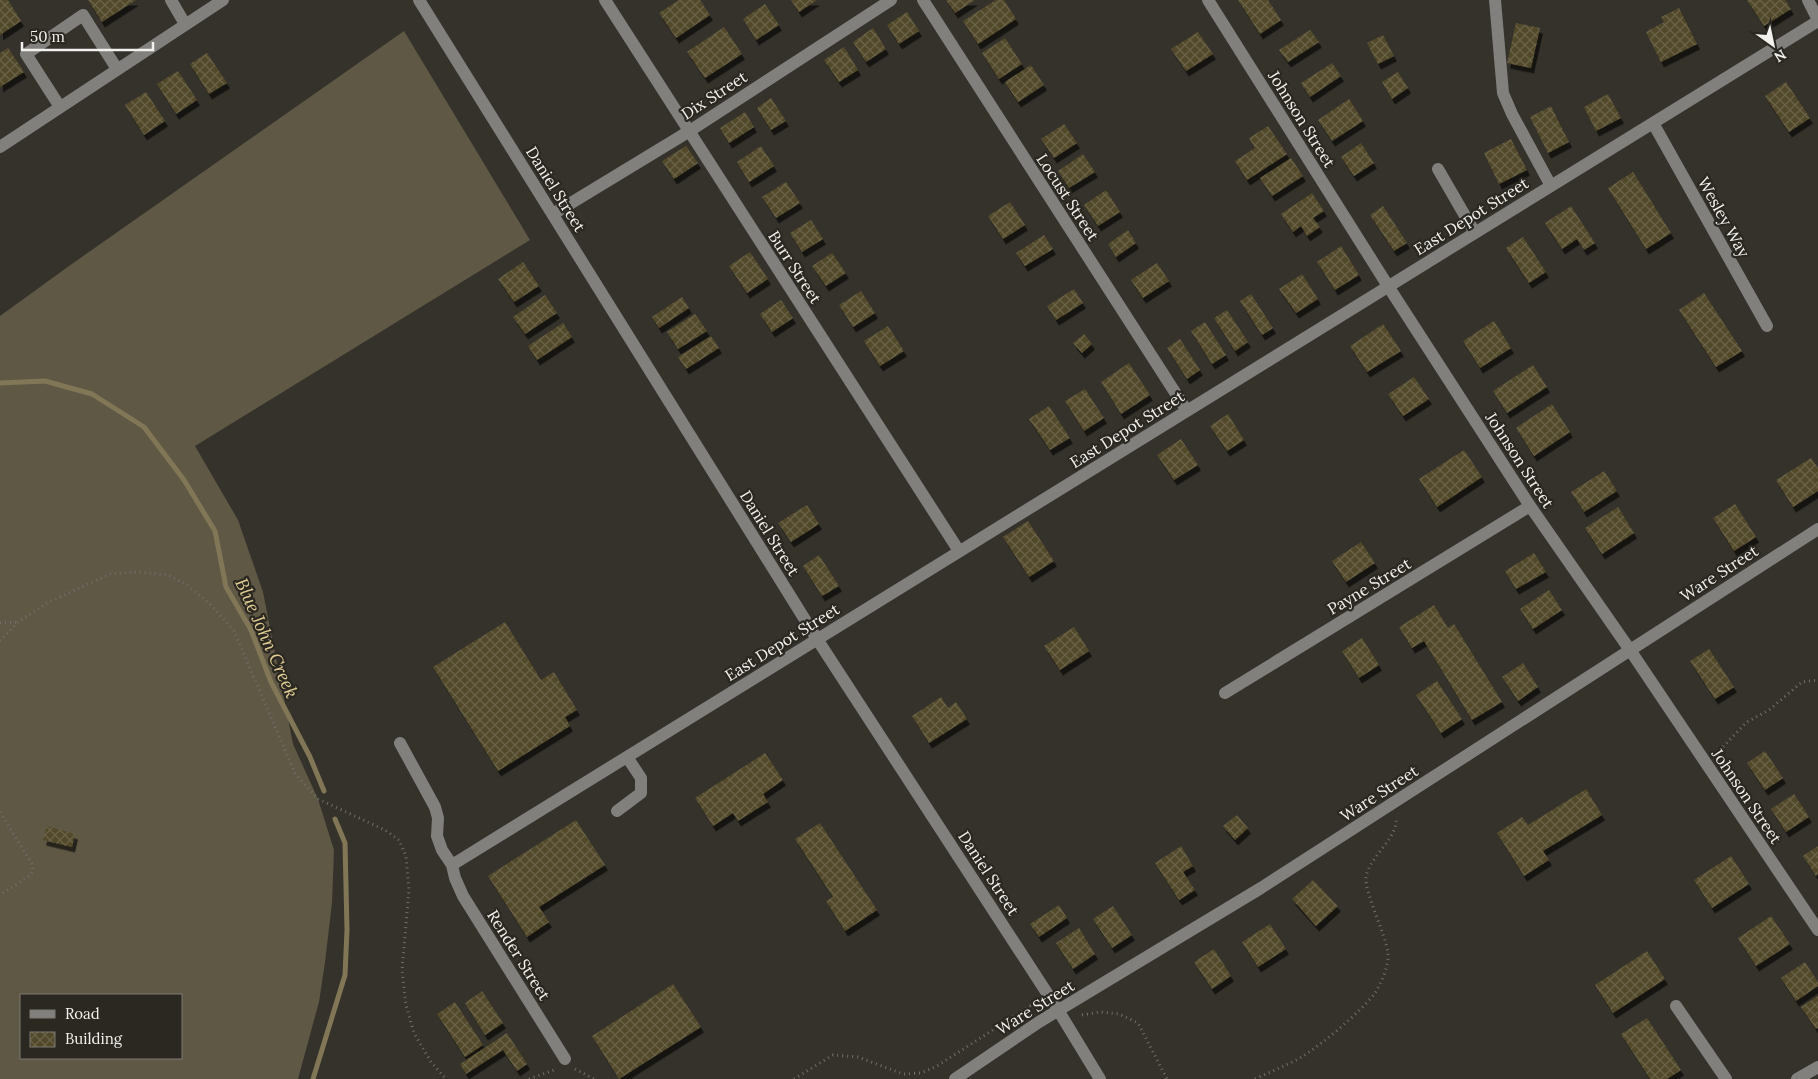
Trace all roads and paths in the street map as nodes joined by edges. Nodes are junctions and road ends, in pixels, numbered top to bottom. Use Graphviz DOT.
graph roads {
  1 [pos="171,0"];
  2 [pos="223,0"];
  3 [pos="419,0"];
  4 [pos="605,0"];
  5 [pos="891,0"];
  6 [pos="923,0"];
  7 [pos="1208,0"];
  8 [pos="1495,0"];
  9 [pos="1808,0"];
  10 [pos="1818,20"];
  11 [pos="185,24"];
  12 [pos="117,69"];
  13 [pos="60,107"];
  14 [pos="1653,123"];
  15 [pos="688,132"];
  16 [pos="0,147"];
  17 [pos="1438,169"];
  18 [pos="1551,186"];
  19 [pos="553,214"];
  20 [pos="1475,233"];
  21 [pos="1388,286"];
  22 [pos="1767,326"];
  23 [pos="1187,411"];
  24 [pos="1530,506"];
  25 [pos="1818,529"];
  26 [pos="959,551"];
  27 [pos="18,622"];
  28 [pos="0,623"];
  29 [pos="817,639"];
  30 [pos="0,641"];
  31 [pos="1630,650"];
  32 [pos="1818,680"];
  33 [pos="1225,693"];
  34 [pos="400,742"];
  35 [pos="1714,756"];
  36 [pos="627,757"];
  37 [pos="1391,804"];
  38 [pos="617,811"];
  39 [pos="0,812"];
  40 [pos="452,865"];
  41 [pos="0,895"];
  42 [pos="1818,930"];
  43 [pos="1030,1006"];
  44 [pos="1676,1006"];
  45 [pos="1058,1010"];
  46 [pos="1084,1014"];
  47 [pos="565,1059"];
  48 [pos="1818,1067"];
  49 [pos="446,1079"];
  50 [pos="794,1079"];
  51 [pos="955,1079"];
  52 [pos="1100,1079"];
  53 [pos="1167,1079"];
  54 [pos="1255,1079"];
  55 [pos="1726,1079"];
  56 [pos="1797,1079"];
  1 -- 11 [label="street"];
  2 -- 11 [label="street"];
  3 -- 19 [label="street, Daniel Street"];
  4 -- 15 [label="street, Burr Street"];
  5 -- 15 [label="street, Dix Street"];
  6 -- 23 [label="street, Locust Street"];
  7 -- 21 [label="street, Johnson Street"];
  8 -- 18 [label="street"];
  9 -- 10 [label="street"];
  10 -- 14 [label="street, East Depot Street"];
  11 -- 12 [label="street"];
  12 -- 13 [label="street"];
  12 -- 13 [label="street"];
  13 -- 16 [label="street"];
  14 -- 18 [label="street, East Depot Street"];
  14 -- 22 [label="street, Wesley Way"];
  15 -- 19 [label="street, Dix Street"];
  15 -- 26 [label="street, Burr Street"];
  17 -- 20 [label="street"];
  18 -- 20 [label="street, East Depot Street"];
  19 -- 29 [label="street, Daniel Street"];
  20 -- 21 [label="street, East Depot Street"];
  21 -- 23 [label="street, East Depot Street"];
  21 -- 24 [label="street, Johnson Street"];
  23 -- 26 [label="street, East Depot Street"];
  24 -- 31 [label="street, Johnson Street"];
  24 -- 33 [label="street, Payne Street"];
  25 -- 31 [label="street, Ware Street"];
  26 -- 29 [label="street, East Depot Street"];
  27 -- 28 [label="path"];
  27 -- 30 [label="path"];
  27 -- 49 [label="path"];
  29 -- 36 [label="street, East Depot Street"];
  29 -- 45 [label="street, Daniel Street"];
  31 -- 37 [label="street, Ware Street"];
  31 -- 42 [label="street, Johnson Street"];
  32 -- 35 [label="path"];
  34 -- 40 [label="street, Render Street"];
  36 -- 38 [label="street"];
  36 -- 40 [label="street, East Depot Street"];
  37 -- 45 [label="street, Ware Street"];
  37 -- 54 [label="path"];
  39 -- 41 [label="path"];
  40 -- 47 [label="street, Render Street"];
  43 -- 50 [label="path"];
  44 -- 55 [label="street"];
  45 -- 51 [label="street, Ware Street"];
  45 -- 52 [label="street, Daniel Street"];
  46 -- 53 [label="path"];
  48 -- 56 [label="street"];
}
